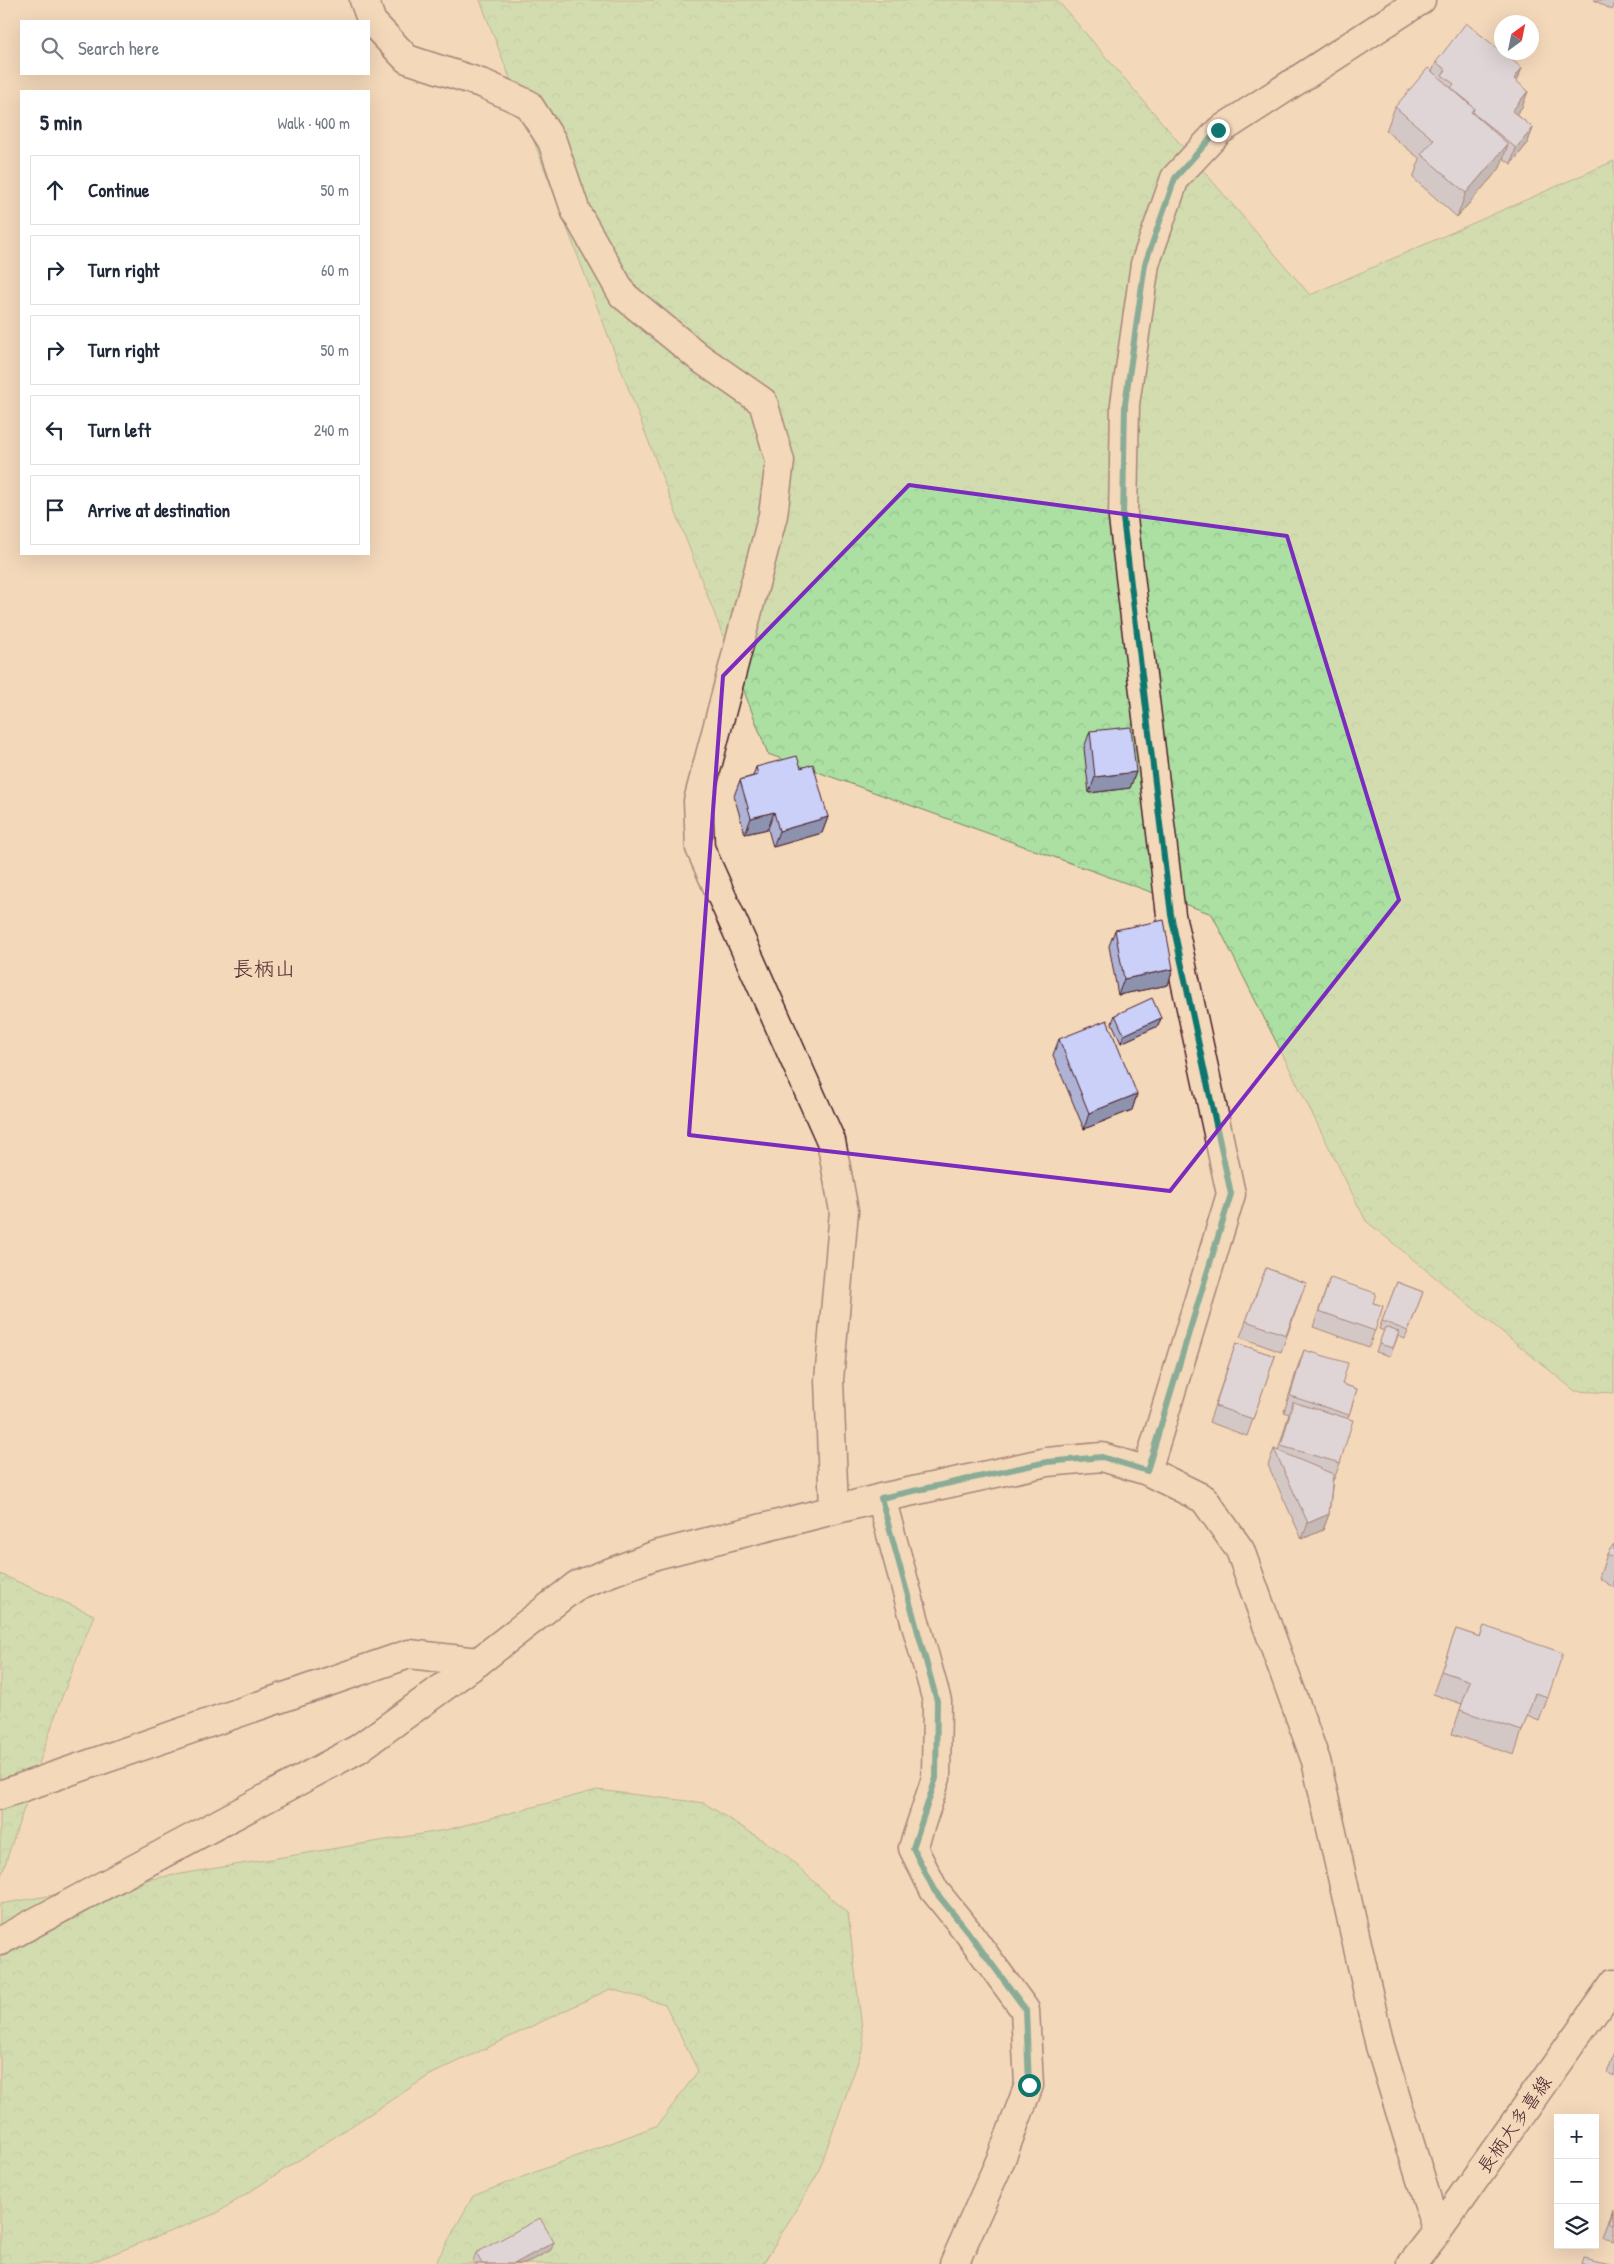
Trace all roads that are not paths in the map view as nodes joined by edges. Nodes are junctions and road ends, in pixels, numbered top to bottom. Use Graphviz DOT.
graph roads {
  1 [pos="364,0"];
  2 [pos="1421,0"];
  3 [pos="1147,1471"];
  4 [pos="881,1498"];
  5 [pos="834,1510"];
  6 [pos="478,1662"];
  7 [pos="0,1795"];
  8 [pos="0,1941"];
  9 [pos="1614,1983"];
  10 [pos="1437,2232"];
  11 [pos="954,2264"];
  12 [pos="1412,2264"];
  1 -- 5 [label="street"];
  2 -- 3 [label="street"];
  3 -- 4 [label="street"];
  3 -- 10 [label="street"];
  4 -- 5 [label="street"];
  4 -- 11 [label="street"];
  5 -- 6 [label="street"];
  6 -- 7 [label="street"];
  6 -- 8 [label="street"];
  9 -- 10 [label="street, 長柄大多喜線"];
  10 -- 12 [label="street, 長柄大多喜線"];
}
